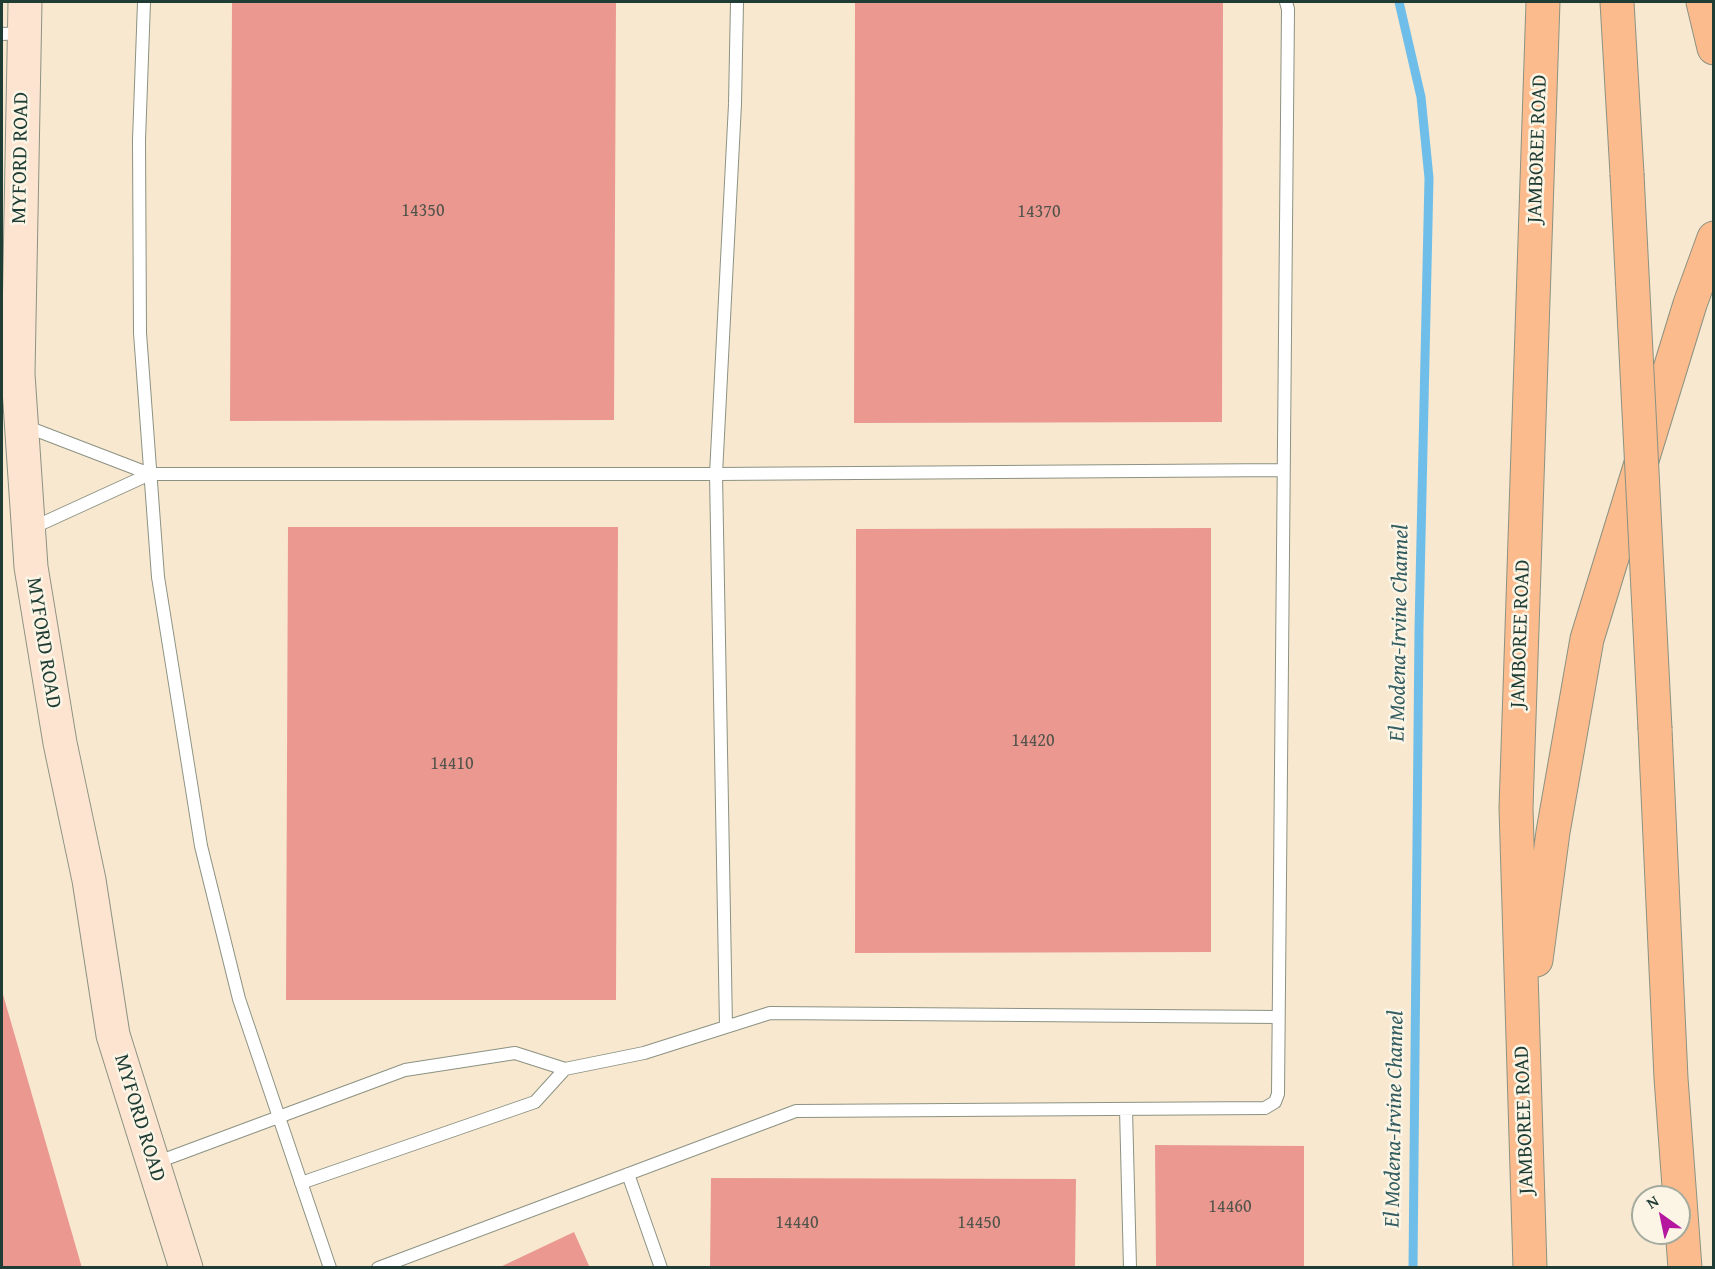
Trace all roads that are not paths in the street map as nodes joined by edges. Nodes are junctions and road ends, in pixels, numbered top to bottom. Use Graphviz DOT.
graph roads {
  1 [pos="144,2"];
  2 [pos="737,2"];
  3 [pos="1286,2"];
  4 [pos="1543,2"];
  5 [pos="1617,2"];
  6 [pos="1703,2"];
  7 [pos="17,23"];
  8 [pos="1713,48"];
  9 [pos="1713,238"];
  10 [pos="21,424"];
  11 [pos="1283,470"];
  12 [pos="150,474"];
  13 [pos="716,474"];
  14 [pos="28,530"];
  15 [pos="1278,1017"];
  16 [pos="726,1027"];
  17 [pos="1523,1067"];
  18 [pos="565,1069"];
  19 [pos="1126,1108"];
  20 [pos="279,1119"];
  21 [pos="153,1164"];
  22 [pos="628,1174"];
  23 [pos="301,1183"];
  24 [pos="186,1268"];
  25 [pos="330,1268"];
  26 [pos="378,1268"];
  27 [pos="661,1268"];
  28 [pos="1130,1268"];
  29 [pos="1530,1268"];
  30 [pos="1685,1268"];
  1 -- 12 [label="lane"];
  2 -- 13 [label="lane"];
  3 -- 11 [label="lane"];
  4 -- 17 [label="highway, JAMBOREE ROAD"];
  5 -- 30 [label="highway, bridge"];
  6 -- 8 [label="highway"];
  7 -- 10 [label="street, MYFORD ROAD"];
  9 -- 17 [label="highway"];
  10 -- 12 [label="lane"];
  10 -- 14 [label="street, MYFORD ROAD"];
  11 -- 13 [label="lane"];
  11 -- 15 [label="lane"];
  12 -- 13 [label="lane"];
  12 -- 14 [label="lane"];
  12 -- 20 [label="lane"];
  13 -- 16 [label="lane"];
  14 -- 21 [label="street, MYFORD ROAD"];
  15 -- 16 [label="lane"];
  15 -- 19 [label="lane"];
  16 -- 18 [label="lane"];
  17 -- 29 [label="highway, JAMBOREE ROAD"];
  18 -- 20 [label="lane"];
  18 -- 23 [label="lane"];
  19 -- 22 [label="lane"];
  19 -- 28 [label="lane"];
  20 -- 21 [label="lane"];
  20 -- 23 [label="lane"];
  21 -- 24 [label="street, MYFORD ROAD"];
  22 -- 26 [label="lane"];
  22 -- 27 [label="lane"];
  23 -- 25 [label="lane"];
}
